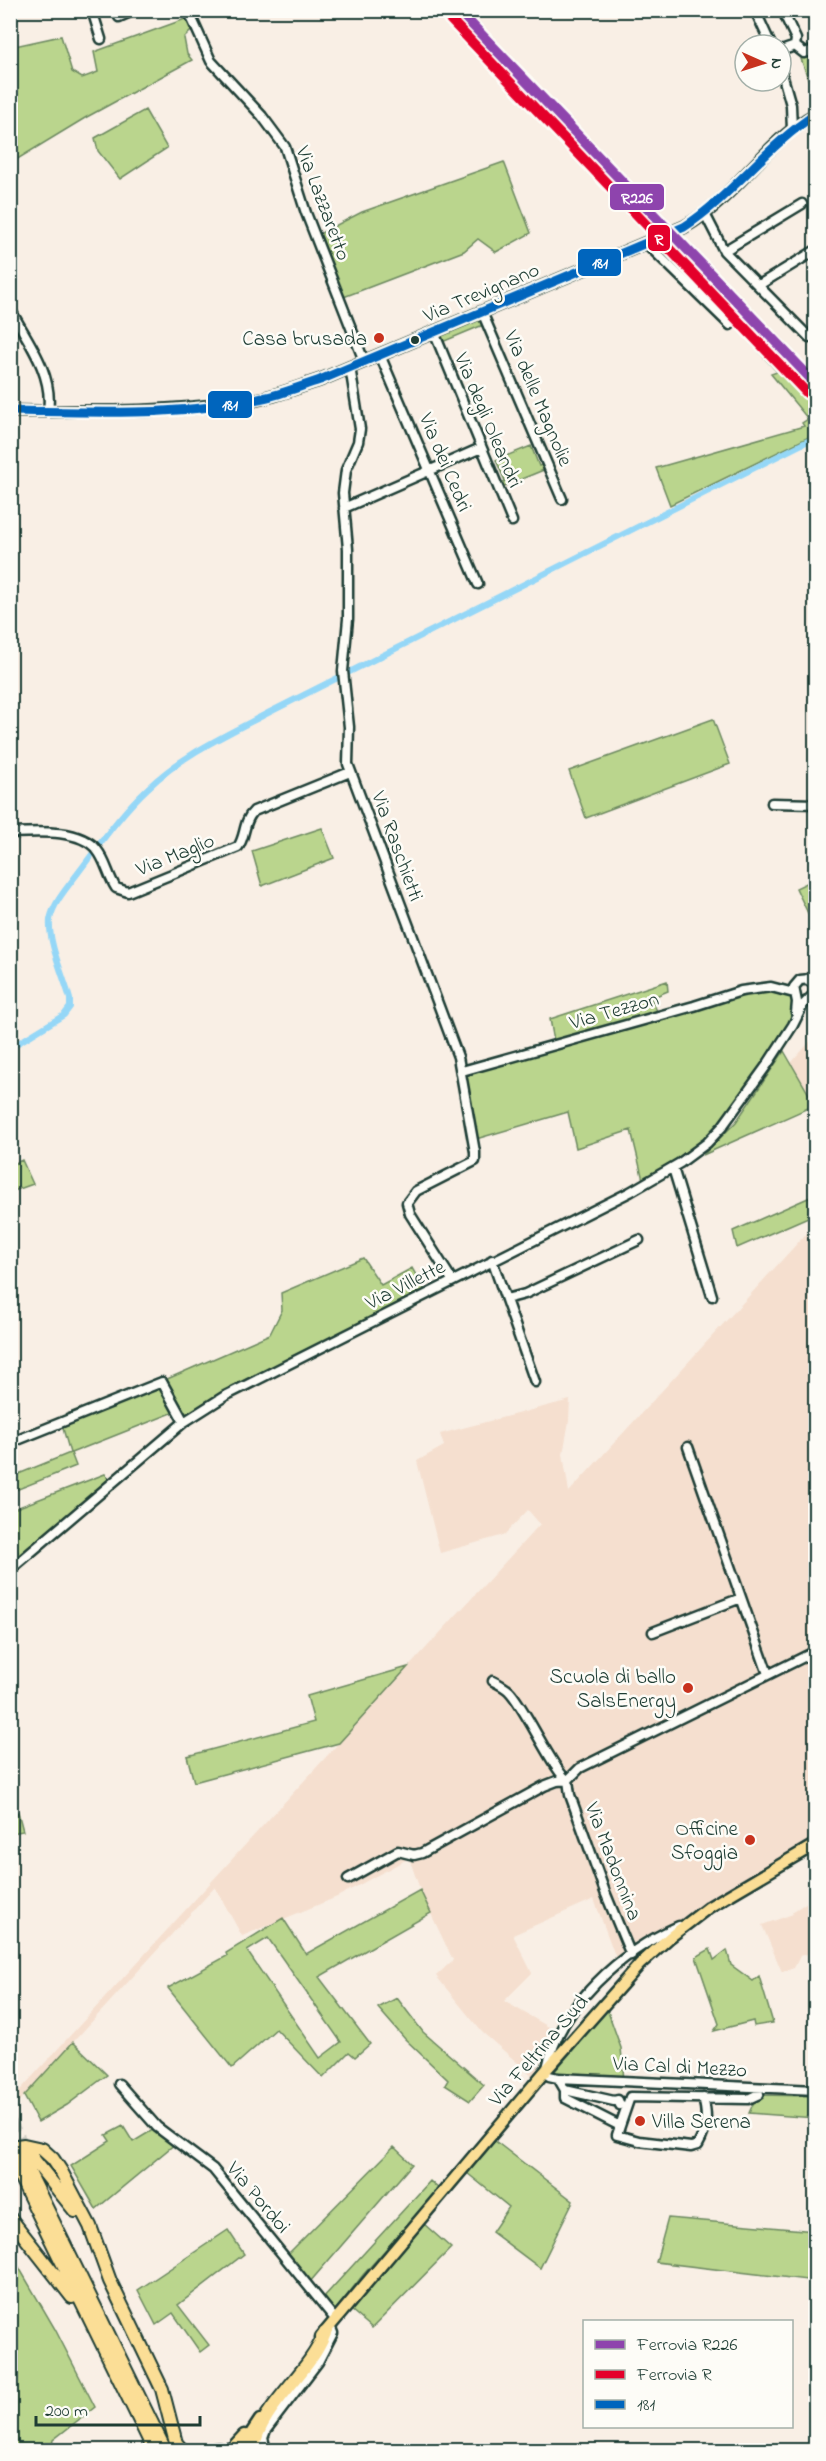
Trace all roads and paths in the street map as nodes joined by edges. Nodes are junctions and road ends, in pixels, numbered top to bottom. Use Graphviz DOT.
graph roads {
  1 [pos="92,10"];
  2 [pos="117,10"];
  3 [pos="135,10"];
  4 [pos="188,10"];
  5 [pos="755,10"];
  6 [pos="789,10"];
  7 [pos="766,33"];
  8 [pos="101,39"];
  9 [pos="795,46"];
  10 [pos="816,50"];
  11 [pos="788,93"];
  12 [pos="791,105"];
  13 [pos="813,115"];
  14 [pos="792,130"];
  15 [pos="802,204"];
  16 [pos="705,214"];
  17 [pos="647,244"];
  18 [pos="816,250"];
  19 [pos="724,251"];
  20 [pos="759,285"];
  21 [pos="10,309"];
  22 [pos="482,312"];
  23 [pos="730,325"];
  24 [pos="434,333"];
  25 [pos="809,337"];
  26 [pos="380,355"];
  27 [pos="364,361"];
  28 [pos="350,367"];
  29 [pos="10,411"];
  30 [pos="48,411"];
  31 [pos="481,448"];
  32 [pos="429,471"];
  33 [pos="562,499"];
  34 [pos="344,508"];
  35 [pos="512,521"];
  36 [pos="478,584"];
  37 [pos="350,772"];
  38 [pos="772,803"];
  39 [pos="816,804"];
  40 [pos="10,833"];
  41 [pos="797,982"];
  42 [pos="777,987"];
  43 [pos="813,988"];
  44 [pos="795,995"];
  45 [pos="796,1017"];
  46 [pos="462,1071"];
  47 [pos="673,1168"];
  48 [pos="639,1240"];
  49 [pos="492,1260"];
  50 [pos="452,1280"];
  51 [pos="712,1296"];
  52 [pos="506,1299"];
  53 [pos="535,1382"];
  54 [pos="184,1422"];
  55 [pos="10,1443"];
  56 [pos="688,1447"];
  57 [pos="10,1570"];
  58 [pos="741,1598"];
  59 [pos="653,1632"];
  60 [pos="816,1651"];
  61 [pos="768,1674"];
  62 [pos="493,1682"];
  63 [pos="568,1780"];
  64 [pos="816,1844"];
  65 [pos="348,1879"];
  66 [pos="687,1923"];
  67 [pos="631,1955"];
  68 [pos="545,2071"];
  69 [pos="558,2078"];
  70 [pos="119,2084"];
  71 [pos="565,2090"];
  72 [pos="816,2090"];
  73 [pos="759,2094"];
  74 [pos="703,2098"];
  75 [pos="620,2104"];
  76 [pos="620,2126"];
  77 [pos="17,2152"];
  78 [pos="10,2218"];
  79 [pos="330,2326"];
  80 [pos="123,2386"];
  81 [pos="270,2405"];
  82 [pos="133,2406"];
  83 [pos="225,2450"];
  84 [pos="148,2451"];
  85 [pos="154,2451"];
  86 [pos="165,2451"];
  87 [pos="182,2451"];
  88 [pos="207,2451"];
  89 [pos="240,2451"];
  90 [pos="254,2451"];
  91 [pos="266,2451"];
  1 -- 8 [label="street"];
  2 -- 3 [label="street"];
  4 -- 27 [label="street, Via Lazzaretto"];
  5 -- 7 [label="street"];
  6 -- 9 [label="street"];
  9 -- 10 [label="street"];
  11 -- 12 [label="street"];
  12 -- 13 [label="street"];
  12 -- 14 [label="street"];
  13 -- 14 [label="main road, Via Trevignano"];
  14 -- 16 [label="main road, Via Trevignano"];
  15 -- 19 [label="street"];
  16 -- 17 [label="main road, Via Trevignano"];
  16 -- 19 [label="street"];
  17 -- 22 [label="main road, Via Trevignano"];
  17 -- 23 [label="street"];
  18 -- 20 [label="street"];
  19 -- 20 [label="street"];
  20 -- 25 [label="street"];
  21 -- 30 [label="street"];
  22 -- 24 [label="main road, Via Trevignano"];
  22 -- 33 [label="street, Via delle Magnolie"];
  24 -- 26 [label="main road, Via Trevignano"];
  24 -- 31 [label="street, Via degli Oleandri"];
  26 -- 27 [label="main road, Via Trevignano"];
  26 -- 32 [label="street, Via dei Cedri"];
  27 -- 28 [label="main road, Via Trevignano"];
  28 -- 30 [label="main road, Via Trevignano"];
  28 -- 34 [label="street, Via Raschietti"];
  29 -- 30 [label="main road, Via Trevignano"];
  31 -- 32 [label="street"];
  31 -- 35 [label="street, Via degli Oleandri"];
  32 -- 34 [label="street"];
  32 -- 36 [label="street, Via dei Cedri"];
  34 -- 37 [label="street, Via Raschietti"];
  37 -- 40 [label="street, Via Maglio"];
  37 -- 46 [label="street, Via Raschietti"];
  38 -- 39 [label="street"];
  41 -- 42 [label="street, Via Tezzon"];
  41 -- 43 [label="street"];
  41 -- 44 [label="street"];
  42 -- 44 [label="street, Via Tezzon"];
  42 -- 46 [label="street, Via Tezzon"];
  43 -- 44 [label="street"];
  43 -- 45 [label="street, Via Villette"];
  44 -- 45 [label="street"];
  45 -- 47 [label="street, Via Villette"];
  46 -- 50 [label="street, Via Raschietti"];
  47 -- 49 [label="street, Via Villette"];
  47 -- 51 [label="street"];
  48 -- 52 [label="street"];
  49 -- 50 [label="street, Via Villette"];
  49 -- 52 [label="street"];
  50 -- 54 [label="street, Via Villette"];
  52 -- 53 [label="street"];
  54 -- 55 [label="street"];
  54 -- 57 [label="street, Via Villette"];
  56 -- 58 [label="street"];
  58 -- 59 [label="street"];
  58 -- 61 [label="street"];
  60 -- 61 [label="street"];
  61 -- 63 [label="street"];
  62 -- 63 [label="street"];
  63 -- 65 [label="street"];
  63 -- 67 [label="street, Via Madonnina"];
  64 -- 66 [label="main road, Via Feltrina Sud"];
  66 -- 67 [label="street, Via Madonnina"];
  66 -- 68 [label="main road, Via Feltrina Sud"];
  67 -- 68 [label="street, Via Madonnina"];
  68 -- 69 [label="street, Via Cal di Mezzo"];
  68 -- 79 [label="main road, Via Feltrina Sud"];
  69 -- 71 [label="street"];
  69 -- 72 [label="street, Via Cal di Mezzo"];
  70 -- 79 [label="street, Via Pordoi"];
  71 -- 75 [label="street"];
  71 -- 76 [label="street"];
  73 -- 74 [label="street"];
  74 -- 75 [label="street"];
  74 -- 76 [label="street"];
  75 -- 76 [label="street"];
  77 -- 80 [label="highway"];
  77 -- 86 [label="highway"];
  77 -- 87 [label="highway"];
  78 -- 80 [label="highway"];
  79 -- 81 [label="main road, Via Feltrina Sud"];
  79 -- 90 [label="highway"];
  79 -- 91 [label="street, Via Feltrina Sud"];
  80 -- 82 [label="highway"];
  81 -- 83 [label="main road, Via Feltrina Sud"];
  81 -- 89 [label="main road, Via Feltrina Sud"];
  82 -- 84 [label="highway"];
  82 -- 85 [label="highway"];
  83 -- 88 [label="main road, Via Feltrina Sud"];
}
